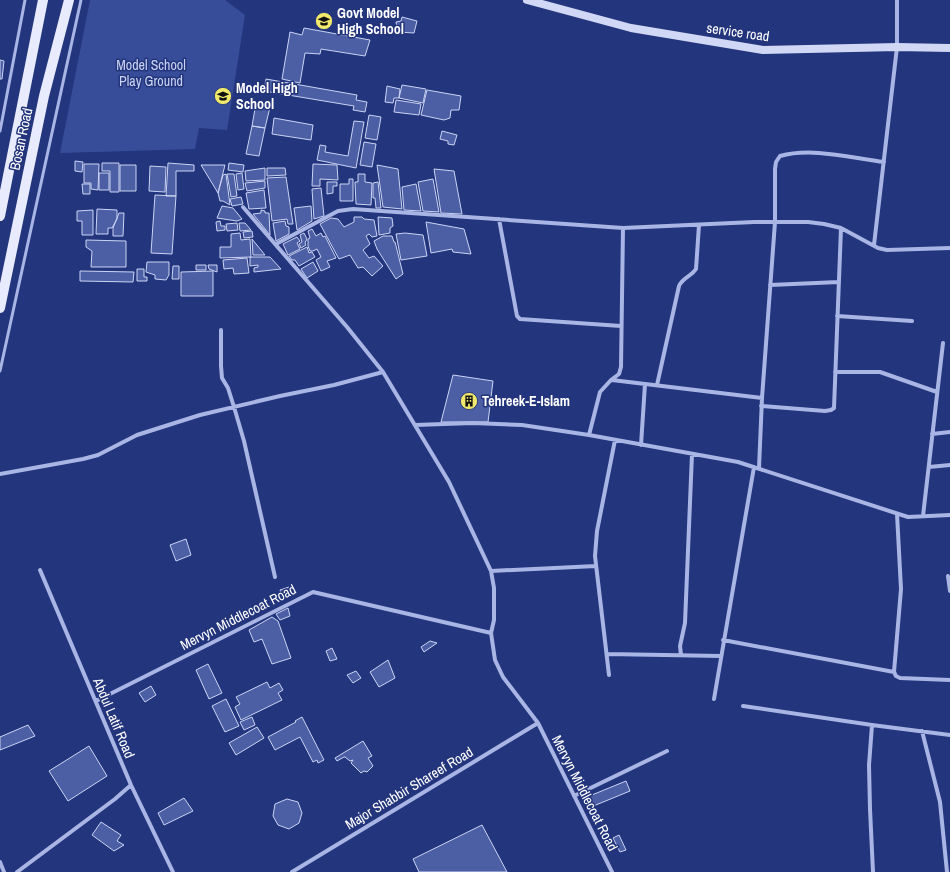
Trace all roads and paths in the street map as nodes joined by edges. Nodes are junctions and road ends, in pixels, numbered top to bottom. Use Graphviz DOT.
graph roads {
  1 [pos="25,0"];
  2 [pos="43,0"];
  3 [pos="69,0"];
  4 [pos="81,0"];
  5 [pos="527,0"];
  6 [pos="897,0"];
  7 [pos="897,48"];
  8 [pos="950,48"];
  9 [pos="0,132"];
  10 [pos="884,162"];
  11 [pos="243,207"];
  12 [pos="0,216"];
  13 [pos="499,219"];
  14 [pos="775,222"];
  15 [pos="699,225"];
  16 [pos="623,228"];
  17 [pos="841,228"];
  18 [pos="276,244"];
  19 [pos="874,245"];
  20 [pos="950,248"];
  21 [pos="839,282"];
  22 [pos="770,285"];
  23 [pos="0,308"];
  24 [pos="837,316"];
  25 [pos="912,321"];
  26 [pos="621,326"];
  27 [pos="220,330"];
  28 [pos="943,343"];
  29 [pos="0,371"];
  30 [pos="383,372"];
  31 [pos="835,372"];
  32 [pos="611,380"];
  33 [pos="645,384"];
  34 [pos="657,385"];
  35 [pos="937,392"];
  36 [pos="762,398"];
  37 [pos="761,406"];
  38 [pos="234,407"];
  39 [pos="415,425"];
  40 [pos="950,432"];
  41 [pos="932,434"];
  42 [pos="589,436"];
  43 [pos="615,440"];
  44 [pos="641,445"];
  45 [pos="692,454"];
  46 [pos="950,465"];
  47 [pos="754,467"];
  48 [pos="928,467"];
  49 [pos="759,468"];
  50 [pos="0,474"];
  51 [pos="897,514"];
  52 [pos="950,515"];
  53 [pos="923,516"];
  54 [pos="596,566"];
  55 [pos="40,570"];
  56 [pos="491,571"];
  57 [pos="948,576"];
  58 [pos="275,578"];
  59 [pos="950,591"];
  60 [pos="491,632"];
  61 [pos="723,640"];
  62 [pos="606,654"];
  63 [pos="681,655"];
  64 [pos="721,656"];
  65 [pos="894,672"];
  66 [pos="609,675"];
  67 [pos="950,680"];
  68 [pos="714,699"];
  69 [pos="96,701"];
  70 [pos="743,706"];
  71 [pos="538,723"];
  72 [pos="872,725"];
  73 [pos="922,731"];
  74 [pos="950,735"];
  75 [pos="668,751"];
  76 [pos="131,785"];
  77 [pos="574,796"];
  78 [pos="0,862"];
  79 [pos="4,872"];
  80 [pos="17,872"];
  81 [pos="173,872"];
  82 [pos="292,872"];
  83 [pos="612,872"];
  84 [pos="873,872"];
  85 [pos="947,872"];
  1 -- 9 [label="lane"];
  2 -- 12 [label="main road, Bosan Road"];
  3 -- 23 [label="main road, Bosan Road"];
  4 -- 29 [label="lane"];
  5 -- 7 [label="street, service road"];
  6 -- 7 [label="street"];
  7 -- 8 [label="street, service road"];
  7 -- 10 [label="street"];
  10 -- 14 [label="street"];
  10 -- 19 [label="street"];
  11 -- 18 [label="street, Mervyn Middlecoat Road"];
  13 -- 16 [label="street"];
  13 -- 18 [label="street"];
  13 -- 26 [label="street"];
  14 -- 15 [label="street"];
  14 -- 17 [label="street"];
  14 -- 22 [label="street"];
  15 -- 16 [label="street"];
  15 -- 34 [label="street"];
  16 -- 26 [label="street"];
  17 -- 19 [label="street"];
  17 -- 21 [label="street"];
  18 -- 30 [label="street, Mervyn Middlecoat Road"];
  19 -- 20 [label="street"];
  21 -- 22 [label="street"];
  21 -- 24 [label="street"];
  22 -- 36 [label="street"];
  24 -- 25 [label="street"];
  24 -- 31 [label="street"];
  26 -- 32 [label="street"];
  27 -- 38 [label="street"];
  28 -- 35 [label="street"];
  30 -- 38 [label="street"];
  30 -- 39 [label="street, Mervyn Middlecoat Road"];
  31 -- 35 [label="street"];
  31 -- 37 [label="street"];
  32 -- 33 [label="street"];
  32 -- 42 [label="street"];
  33 -- 34 [label="street"];
  33 -- 44 [label="street"];
  34 -- 36 [label="street"];
  35 -- 41 [label="street"];
  36 -- 37 [label="street"];
  37 -- 49 [label="street"];
  38 -- 50 [label="street"];
  38 -- 58 [label="street"];
  39 -- 42 [label="street"];
  39 -- 56 [label="street, Mervyn Middlecoat Road"];
  40 -- 41 [label="street"];
  41 -- 48 [label="street"];
  42 -- 43 [label="street"];
  43 -- 44 [label="street"];
  43 -- 54 [label="street"];
  44 -- 45 [label="street"];
  45 -- 47 [label="street"];
  45 -- 63 [label="street"];
  46 -- 48 [label="street"];
  47 -- 49 [label="street"];
  47 -- 61 [label="street"];
  48 -- 53 [label="street"];
  49 -- 51 [label="street"];
  51 -- 53 [label="street"];
  51 -- 65 [label="street"];
  52 -- 53 [label="street"];
  54 -- 56 [label="street"];
  54 -- 62 [label="street"];
  55 -- 69 [label="street, Abdul Latif Road"];
  56 -- 60 [label="street, Mervyn Middlecoat Road"];
  57 -- 59 [label="street"];
  60 -- 69 [label="street, Mervyn Middlecoat Road"];
  60 -- 71 [label="street, Mervyn Middlecoat Road"];
  61 -- 64 [label="street"];
  61 -- 65 [label="street"];
  62 -- 63 [label="street"];
  62 -- 66 [label="street"];
  63 -- 64 [label="street"];
  64 -- 68 [label="street"];
  65 -- 67 [label="street"];
  69 -- 76 [label="street, Abdul Latif Road"];
  70 -- 72 [label="street"];
  71 -- 77 [label="street, Mervyn Middlecoat Road"];
  71 -- 82 [label="street, Major Shabbir Shareef Road"];
  72 -- 73 [label="street"];
  72 -- 84 [label="street"];
  73 -- 74 [label="street"];
  73 -- 85 [label="street"];
  75 -- 77 [label="street"];
  76 -- 80 [label="street"];
  76 -- 81 [label="street, Abdul Latif Road"];
  77 -- 83 [label="street, Mervyn Middlecoat Road"];
  78 -- 79 [label="street"];
}
